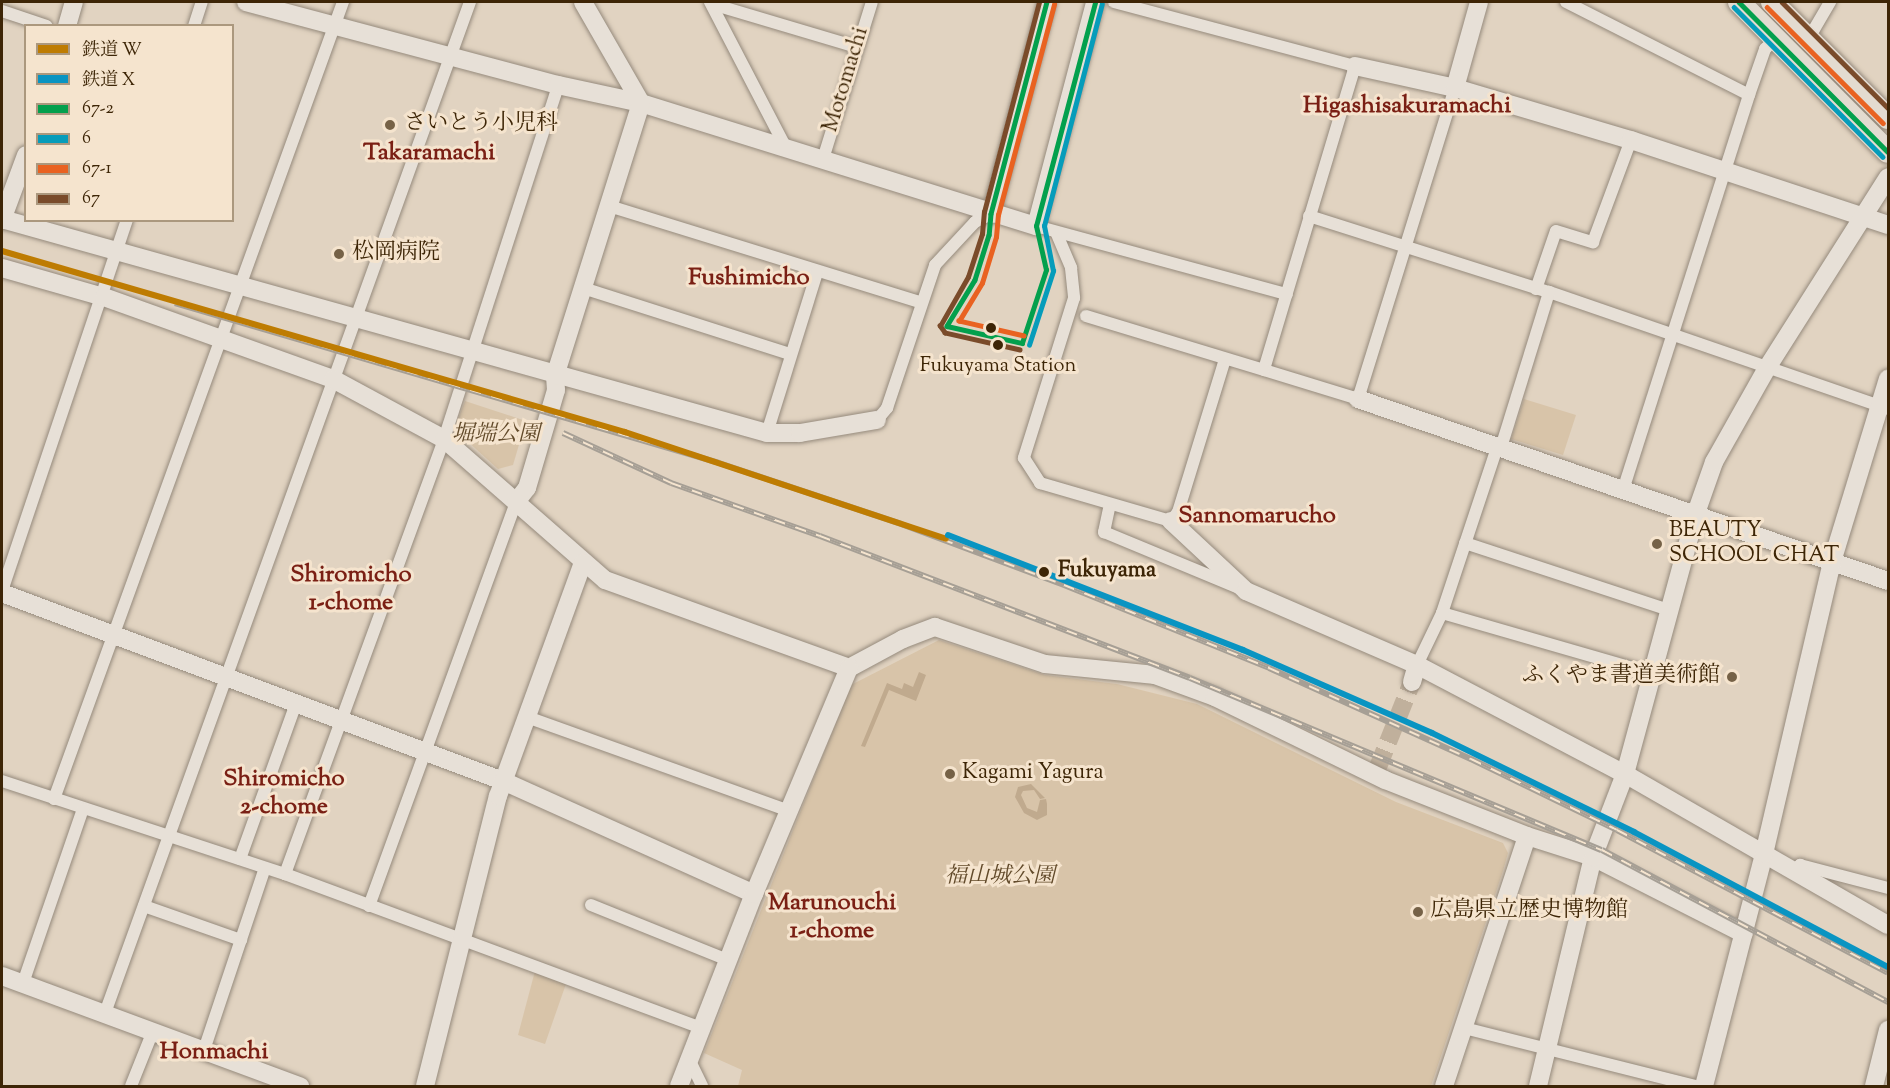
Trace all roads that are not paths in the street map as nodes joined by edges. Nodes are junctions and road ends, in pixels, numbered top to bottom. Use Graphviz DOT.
graph roads {
  1 [pos="74,2"];
  2 [pos="202,2"];
  3 [pos="246,2"];
  4 [pos="343,2"];
  5 [pos="470,2"];
  6 [pos="583,2"];
  7 [pos="872,2"];
  8 [pos="1047,2"];
  9 [pos="1095,2"];
  10 [pos="1114,2"];
  11 [pos="1479,2"];
  12 [pos="1566,2"];
  13 [pos="1739,2"];
  14 [pos="1772,2"];
  15 [pos="1830,2"];
  16 [pos="711,3"];
  17 [pos="2,10"];
  18 [pos="41,24"];
  19 [pos="68,24"];
  20 [pos="195,24"];
  21 [pos="334,26"];
  22 [pos="1776,38"];
  23 [pos="1809,38"];
  24 [pos="856,47"];
  25 [pos="450,56"];
  26 [pos="1355,66"];
  27 [pos="558,86"];
  28 [pos="1455,88"];
  29 [pos="1749,95"];
  30 [pos="641,103"];
  31 [pos="1888,118"];
  32 [pos="1630,140"];
  33 [pos="786,148"];
  34 [pos="1888,152"];
  35 [pos="823,159"];
  36 [pos="24,160"];
  37 [pos="1725,171"];
  38 [pos="1888,177"];
  39 [pos="609,206"];
  40 [pos="991,214"];
  41 [pos="1863,215"];
  42 [pos="1309,216"];
  43 [pos="2,219"];
  44 [pos="126,222"];
  45 [pos="1888,225"];
  46 [pos="1036,226"];
  47 [pos="1056,232"];
  48 [pos="1406,247"];
  49 [pos="118,248"];
  50 [pos="2,268"];
  51 [pos="817,272"];
  52 [pos="237,286"];
  53 [pos="583,288"];
  54 [pos="1536,289"];
  55 [pos="1549,292"];
  56 [pos="1287,294"];
  57 [pos="104,297"];
  58 [pos="920,302"];
  59 [pos="1086,316"];
  60 [pos="354,318"];
  61 [pos="1671,334"];
  62 [pos="219,336"];
  63 [pos="472,352"];
  64 [pos="790,354"];
  65 [pos="1226,359"];
  66 [pos="1767,368"];
  67 [pos="1264,370"];
  68 [pos="555,376"];
  69 [pos="333,379"];
  70 [pos="1888,379"];
  71 [pos="1358,399"];
  72 [pos="1885,408"];
  73 [pos="877,420"];
  74 [pos="767,433"];
  75 [pos="444,439"];
  76 [pos="1497,448"];
  77 [pos="1623,490"];
  78 [pos="516,502"];
  79 [pos="1110,504"];
  80 [pos="1695,516"];
  81 [pos="1171,521"];
  82 [pos="1465,543"];
  83 [pos="583,563"];
  84 [pos="1831,565"];
  85 [pos="1888,581"];
  86 [pos="1246,591"];
  87 [pos="2,592"];
  88 [pos="1669,609"];
  89 [pos="1442,613"];
  90 [pos="112,633"];
  91 [pos="849,668"];
  92 [pos="226,674"];
  93 [pos="1414,674"];
  94 [pos="1653,674"];
  95 [pos="297,701"];
  96 [pos="527,717"];
  97 [pos="342,718"];
  98 [pos="427,751"];
  99 [pos="1625,774"];
  100 [pos="2,781"];
  101 [pos="503,781"];
  102 [pos="54,799"];
  103 [pos="83,808"];
  104 [pos="790,811"];
  105 [pos="169,835"];
  106 [pos="1527,836"];
  107 [pos="1764,854"];
  108 [pos="1593,857"];
  109 [pos="240,860"];
  110 [pos="265,868"];
  111 [pos="1795,872"];
  112 [pos="285,874"];
  113 [pos="1888,888"];
  114 [pos="754,894"];
  115 [pos="591,905"];
  116 [pos="144,906"];
  117 [pos="369,906"];
  118 [pos="1888,925"];
  119 [pos="1744,934"];
  120 [pos="462,938"];
  121 [pos="241,940"];
  122 [pos="728,960"];
  123 [pos="2,976"];
  124 [pos="23,983"];
  125 [pos="105,1013"];
  126 [pos="702,1028"];
  127 [pos="1464,1028"];
  128 [pos="1888,1030"];
  129 [pos="153,1031"];
  130 [pos="204,1050"];
  131 [pos="1547,1050"];
  132 [pos="690,1060"];
  133 [pos="131,1086"];
  134 [pos="300,1086"];
  135 [pos="425,1086"];
  136 [pos="679,1086"];
  137 [pos="702,1086"];
  138 [pos="1444,1086"];
  139 [pos="1538,1086"];
  140 [pos="1695,1086"];
  141 [pos="1704,1086"];
  142 [pos="1874,1086"];
  1 -- 19 [label="street"];
  2 -- 20 [label="street"];
  3 -- 21 [label="street"];
  4 -- 21 [label="street"];
  5 -- 25 [label="street"];
  6 -- 30 [label="street"];
  7 -- 24 [label="street, Motomachi"];
  8 -- 40 [label="street"];
  9 -- 46 [label="street"];
  10 -- 26 [label="street"];
  11 -- 28 [label="street"];
  12 -- 29 [label="street"];
  13 -- 22 [label="highway"];
  14 -- 23 [label="highway"];
  15 -- 23 [label="street"];
  16 -- 24 [label="street"];
  16 -- 33 [label="street"];
  17 -- 18 [label="street"];
  21 -- 25 [label="street"];
  21 -- 52 [label="street"];
  22 -- 29 [label="street"];
  22 -- 34 [label="highway"];
  23 -- 31 [label="highway"];
  24 -- 35 [label="street, Motomachi"];
  25 -- 27 [label="street"];
  25 -- 60 [label="street"];
  26 -- 28 [label="street"];
  26 -- 42 [label="street"];
  27 -- 30 [label="street"];
  27 -- 63 [label="street"];
  28 -- 32 [label="street"];
  28 -- 48 [label="street"];
  29 -- 37 [label="street"];
  30 -- 33 [label="street"];
  30 -- 39 [label="street"];
  32 -- 37 [label="street"];
  32 -- 54 [label="street"];
  33 -- 35 [label="street"];
  35 -- 40 [label="street"];
  36 -- 43 [label="street"];
  37 -- 41 [label="street"];
  37 -- 61 [label="street"];
  38 -- 41 [label="street"];
  39 -- 51 [label="street"];
  39 -- 53 [label="street"];
  40 -- 46 [label="street"];
  40 -- 58 [label="street"];
  41 -- 45 [label="street"];
  41 -- 66 [label="street"];
  42 -- 48 [label="street"];
  42 -- 56 [label="street"];
  43 -- 49 [label="street"];
  44 -- 49 [label="street"];
  46 -- 47 [label="street"];
  47 -- 56 [label="street"];
  47 -- 79 [label="street"];
  48 -- 54 [label="street"];
  48 -- 71 [label="street"];
  49 -- 52 [label="street"];
  49 -- 57 [label="street"];
  50 -- 57 [label="street"];
  51 -- 58 [label="street"];
  51 -- 64 [label="street"];
  52 -- 60 [label="street"];
  52 -- 62 [label="street"];
  53 -- 64 [label="street"];
  53 -- 68 [label="street"];
  54 -- 55 [label="street"];
  55 -- 61 [label="street"];
  55 -- 76 [label="street"];
  56 -- 67 [label="street"];
  57 -- 62 [label="street"];
  57 -- 87 [label="street"];
  58 -- 73 [label="street"];
  59 -- 65 [label="street"];
  60 -- 63 [label="street"];
  60 -- 69 [label="street"];
  61 -- 66 [label="street"];
  61 -- 77 [label="street"];
  62 -- 69 [label="street"];
  62 -- 90 [label="street"];
  63 -- 68 [label="street"];
  63 -- 75 [label="street"];
  64 -- 74 [label="street"];
  65 -- 67 [label="street"];
  65 -- 81 [label="street"];
  66 -- 72 [label="street"];
  66 -- 80 [label="street"];
  67 -- 71 [label="street"];
  68 -- 74 [label="street"];
  68 -- 78 [label="street"];
  69 -- 75 [label="street"];
  69 -- 92 [label="street"];
  70 -- 72 [label="street"];
  71 -- 76 [label="street"];
  72 -- 84 [label="street"];
  73 -- 74 [label="street"];
  75 -- 78 [label="street"];
  75 -- 97 [label="street"];
  76 -- 77 [label="street"];
  76 -- 82 [label="street"];
  77 -- 80 [label="street"];
  78 -- 83 [label="street"];
  78 -- 98 [label="street"];
  79 -- 81 [label="street"];
  79 -- 86 [label="street"];
  80 -- 84 [label="street"];
  80 -- 88 [label="street"];
  81 -- 86 [label="street"];
  82 -- 88 [label="street"];
  82 -- 89 [label="street"];
  83 -- 91 [label="street"];
  83 -- 96 [label="street"];
  84 -- 85 [label="street"];
  84 -- 107 [label="street"];
  86 -- 93 [label="street"];
  87 -- 90 [label="street"];
  88 -- 94 [label="street"];
  89 -- 93 [label="street"];
  89 -- 94 [label="street"];
  90 -- 92 [label="street"];
  90 -- 102 [label="street"];
  91 -- 104 [label="street"];
  91 -- 106 [label="street"];
  92 -- 95 [label="street"];
  92 -- 105 [label="street"];
  93 -- 99 [label="street"];
  94 -- 99 [label="street"];
  95 -- 97 [label="street"];
  95 -- 109 [label="street"];
  96 -- 101 [label="street"];
  96 -- 104 [label="street"];
  97 -- 98 [label="street"];
  97 -- 112 [label="street"];
  98 -- 101 [label="street"];
  98 -- 117 [label="street"];
  99 -- 107 [label="street"];
  99 -- 108 [label="street"];
  100 -- 102 [label="street"];
  101 -- 114 [label="street"];
  101 -- 120 [label="street"];
  102 -- 103 [label="street"];
  103 -- 105 [label="street"];
  103 -- 124 [label="street"];
  104 -- 114 [label="street"];
  105 -- 109 [label="street"];
  105 -- 116 [label="street"];
  106 -- 108 [label="street"];
  106 -- 127 [label="street"];
  107 -- 111 [label="street"];
  107 -- 119 [label="street"];
  108 -- 119 [label="street"];
  108 -- 131 [label="street"];
  109 -- 110 [label="street"];
  110 -- 112 [label="street"];
  110 -- 121 [label="street"];
  111 -- 113 [label="street"];
  111 -- 118 [label="street"];
  112 -- 117 [label="street"];
  114 -- 122 [label="street"];
  115 -- 122 [label="street"];
  116 -- 121 [label="street"];
  116 -- 125 [label="street"];
  117 -- 120 [label="street"];
  119 -- 141 [label="street"];
  120 -- 126 [label="street"];
  120 -- 135 [label="street"];
  121 -- 130 [label="street"];
  122 -- 126 [label="street"];
  123 -- 124 [label="street"];
  124 -- 125 [label="street"];
  125 -- 129 [label="street"];
  126 -- 132 [label="street"];
  127 -- 131 [label="street"];
  127 -- 138 [label="street"];
  128 -- 142 [label="street"];
  129 -- 130 [label="street"];
  129 -- 133 [label="street"];
  130 -- 134 [label="street"];
  131 -- 139 [label="street"];
  131 -- 140 [label="street"];
  132 -- 136 [label="street"];
  132 -- 137 [label="street"];
}
